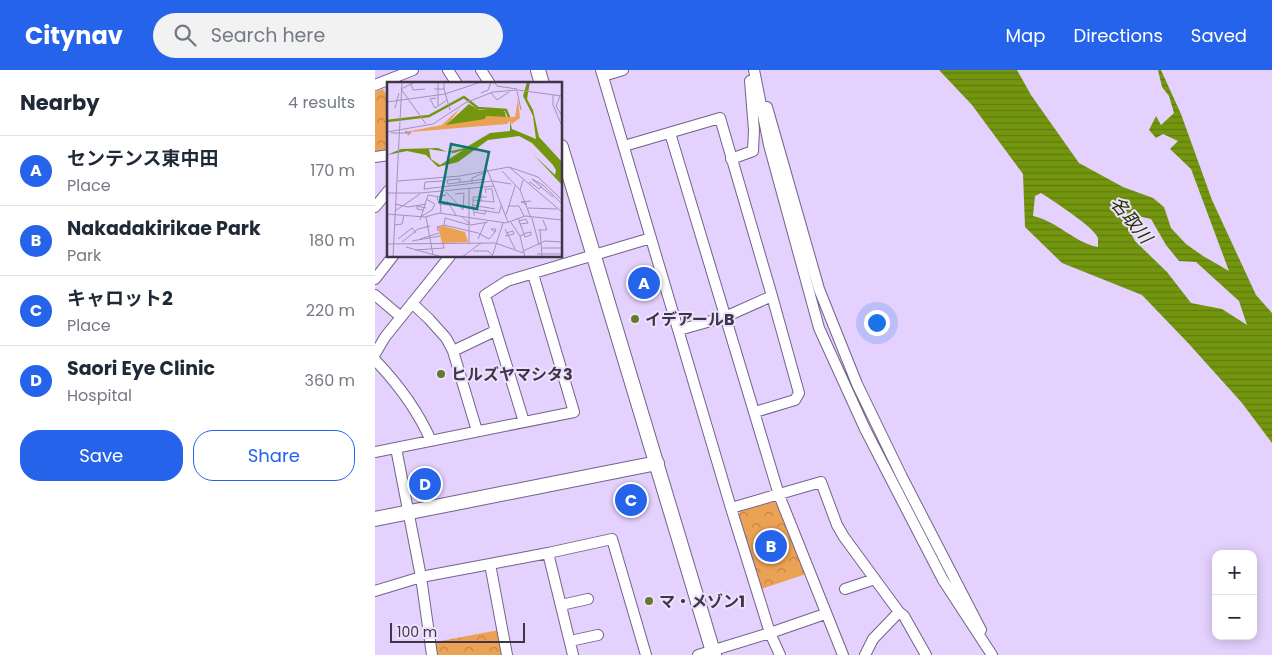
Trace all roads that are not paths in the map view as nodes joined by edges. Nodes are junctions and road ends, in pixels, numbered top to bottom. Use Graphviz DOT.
graph roads {
  1 [pos="413,70"];
  2 [pos="448,70"];
  3 [pos="481,70"];
  4 [pos="623,70"];
  5 [pos="753,70"];
  6 [pos="602,73"];
  7 [pos="400,80"];
  8 [pos="456,82"];
  9 [pos="489,82"];
  10 [pos="670,133"];
  11 [pos="624,146"];
  12 [pos="563,154"];
  13 [pos="731,159"];
  14 [pos="387,192"];
  15 [pos="375,207"];
  16 [pos="651,238"];
  17 [pos="594,255"];
  18 [pos="391,258"];
  19 [pos="448,258"];
  20 [pos="533,274"];
  21 [pos="375,278"];
  22 [pos="375,295"];
  23 [pos="772,296"];
  24 [pos="412,303"];
  25 [pos="401,317"];
  26 [pos="725,317"];
  27 [pos="679,330"];
  28 [pos="495,331"];
  29 [pos="453,351"];
  30 [pos="375,354"];
  31 [pos="375,360"];
  32 [pos="755,412"];
  33 [pos="524,422"];
  34 [pos="477,431"];
  35 [pos="431,441"];
  36 [pos="396,448"];
  37 [pos="375,452"];
  38 [pos="657,463"];
  39 [pos="779,496"];
  40 [pos="731,508"];
  41 [pos="410,512"];
  42 [pos="375,519"];
  43 [pos="548,553"];
  44 [pos="490,564"];
  45 [pos="421,577"];
  46 [pos="875,579"];
  47 [pos="845,589"];
  48 [pos="375,591"];
  49 [pos="589,599"];
  50 [pos="561,604"];
  51 [pos="899,612"];
  52 [pos="825,614"];
  53 [pos="770,634"];
  54 [pos="598,635"];
  55 [pos="570,642"];
  56 [pos="713,653"];
  57 [pos="432,655"];
  58 [pos="507,655"];
  59 [pos="573,655"];
  60 [pos="646,655"];
  61 [pos="698,655"];
  62 [pos="780,655"];
  63 [pos="843,655"];
  64 [pos="865,655"];
  65 [pos="926,655"];
  66 [pos="993,655"];
  1 -- 7 [label="street"];
  2 -- 8 [label="street"];
  3 -- 9 [label="street"];
  4 -- 6 [label="street"];
  5 -- 13 [label="street"];
  5 -- 66 [label="street"];
  5 -- 66 [label="street"];
  6 -- 11 [label="street"];
  10 -- 11 [label="street"];
  10 -- 13 [label="street"];
  10 -- 26 [label="street"];
  11 -- 16 [label="street"];
  12 -- 17 [label="street"];
  13 -- 23 [label="street"];
  14 -- 15 [label="street"];
  16 -- 17 [label="street"];
  16 -- 27 [label="street"];
  17 -- 20 [label="street"];
  17 -- 38 [label="street"];
  18 -- 21 [label="street"];
  19 -- 24 [label="street"];
  20 -- 28 [label="street"];
  20 -- 33 [label="street"];
  22 -- 25 [label="street"];
  23 -- 26 [label="street"];
  23 -- 32 [label="street"];
  24 -- 25 [label="street"];
  24 -- 29 [label="street"];
  25 -- 30 [label="street"];
  26 -- 27 [label="street"];
  26 -- 32 [label="street"];
  27 -- 40 [label="street"];
  28 -- 29 [label="street"];
  28 -- 33 [label="street"];
  29 -- 34 [label="street"];
  31 -- 35 [label="street"];
  32 -- 39 [label="street"];
  33 -- 34 [label="street"];
  34 -- 35 [label="street"];
  35 -- 36 [label="street"];
  36 -- 37 [label="street"];
  36 -- 41 [label="street"];
  38 -- 41 [label="street"];
  38 -- 56 [label="street"];
  39 -- 40 [label="street"];
  39 -- 46 [label="street"];
  39 -- 52 [label="street"];
  40 -- 53 [label="street"];
  41 -- 42 [label="street"];
  41 -- 45 [label="street"];
  43 -- 44 [label="street"];
  43 -- 50 [label="street"];
  43 -- 60 [label="street"];
  44 -- 45 [label="street"];
  44 -- 58 [label="street"];
  45 -- 48 [label="street"];
  45 -- 57 [label="street"];
  46 -- 47 [label="street"];
  46 -- 51 [label="street"];
  49 -- 50 [label="street"];
  50 -- 55 [label="street"];
  51 -- 64 [label="street"];
  51 -- 65 [label="street"];
  52 -- 53 [label="street"];
  52 -- 63 [label="street"];
  53 -- 56 [label="street"];
  53 -- 62 [label="street"];
  54 -- 55 [label="street"];
  55 -- 59 [label="street"];
  56 -- 61 [label="street"];
}
